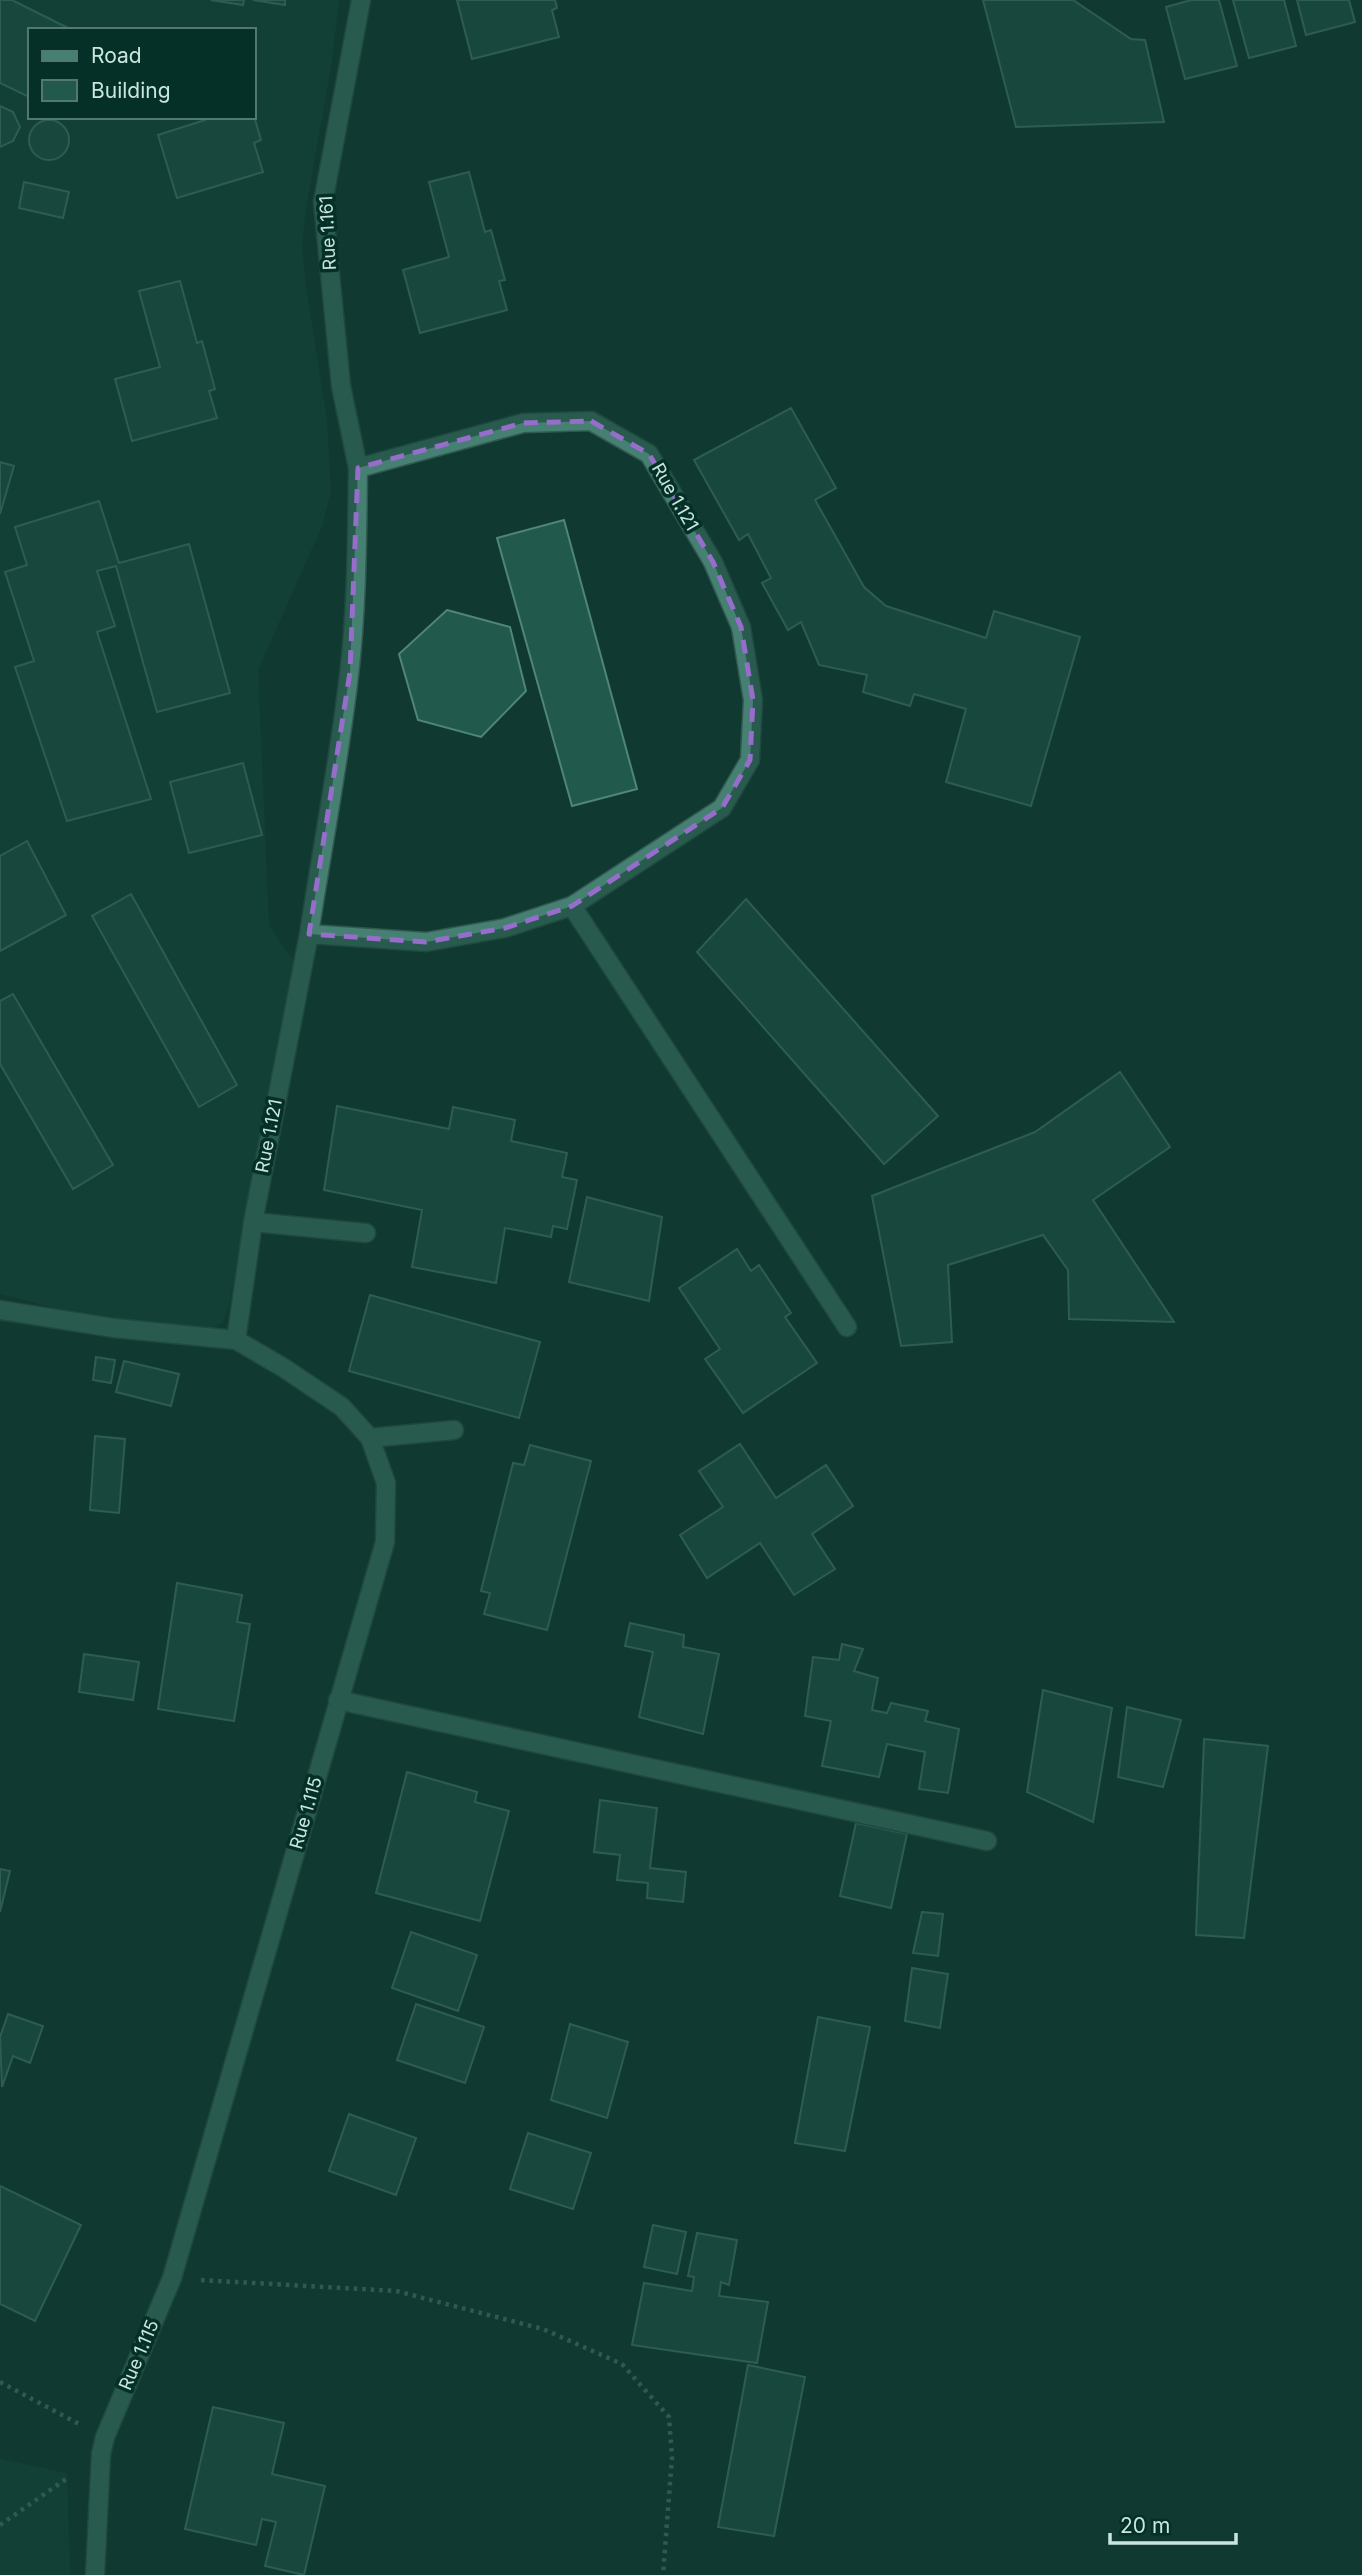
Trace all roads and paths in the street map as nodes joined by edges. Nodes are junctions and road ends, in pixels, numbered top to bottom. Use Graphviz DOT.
graph roads {
  1 [pos="361,0"];
  2 [pos="358,468"];
  3 [pos="572,906"];
  4 [pos="309,934"];
  5 [pos="253,1222"];
  6 [pos="366,1233"];
  7 [pos="0,1310"];
  8 [pos="847,1327"];
  9 [pos="236,1340"];
  10 [pos="454,1430"];
  11 [pos="370,1438"];
  12 [pos="338,1700"];
  13 [pos="987,1841"];
  14 [pos="172,2278"];
  15 [pos="0,2382"];
  16 [pos="103,2445"];
  17 [pos="0,2525"];
  18 [pos="95,2575"];
  19 [pos="663,2575"];
  1 -- 2 [label="street, Rue 1.161"];
  2 -- 3 [label="street, Rue 1.121"];
  2 -- 4 [label="street, Rue 1.121"];
  3 -- 4 [label="street, Rue 1.121"];
  3 -- 8 [label="street"];
  4 -- 5 [label="street, Rue 1.121"];
  5 -- 6 [label="street"];
  5 -- 9 [label="street, Rue 1.121"];
  7 -- 9 [label="street, Rue 1.115"];
  9 -- 11 [label="street, Rue 1.115"];
  10 -- 11 [label="street"];
  11 -- 12 [label="street, Rue 1.115"];
  12 -- 13 [label="street"];
  12 -- 14 [label="street, Rue 1.115"];
  14 -- 16 [label="street, Rue 1.115"];
  14 -- 19 [label="path"];
  15 -- 16 [label="path"];
  16 -- 17 [label="path"];
  16 -- 18 [label="street, Rue 1.115"];
}
